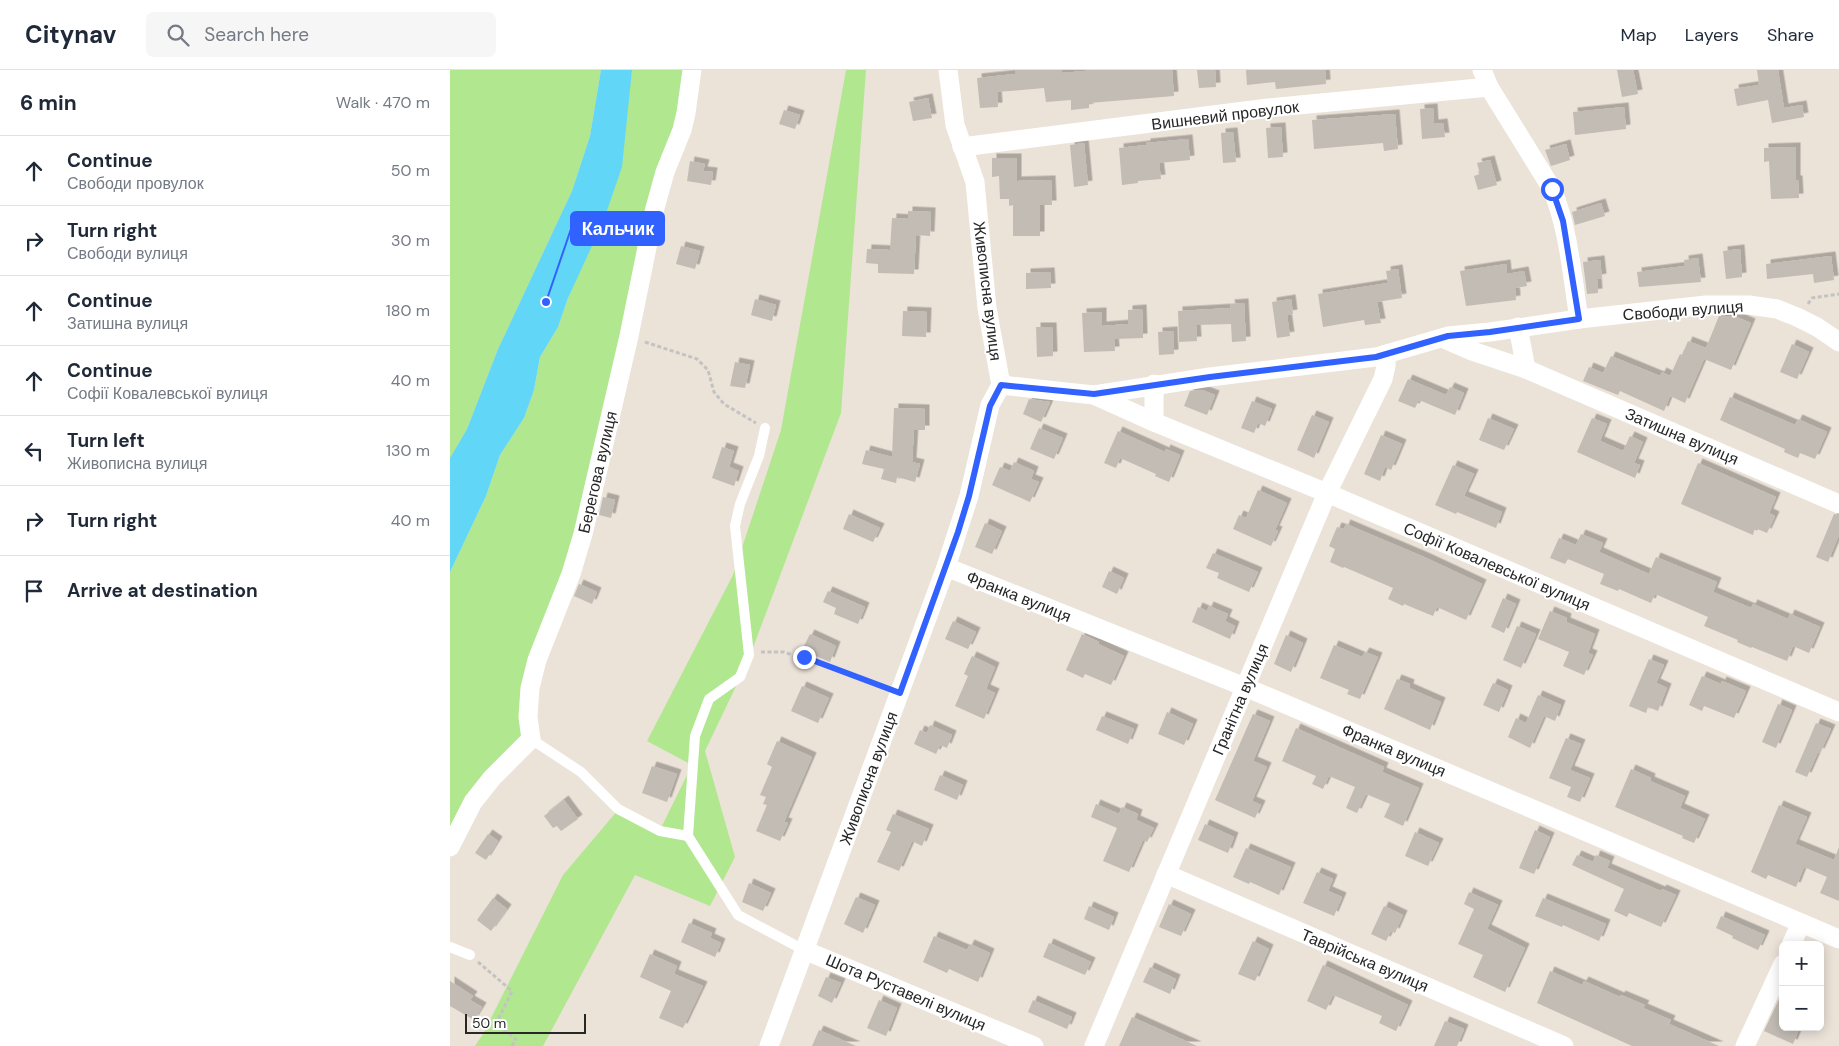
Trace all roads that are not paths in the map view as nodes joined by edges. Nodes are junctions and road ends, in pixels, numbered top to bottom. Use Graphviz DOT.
graph roads {
  1 [pos="692,70"];
  2 [pos="948,70"];
  3 [pos="1485,78"];
  4 [pos="962,147"];
  5 [pos="1579,319"];
  6 [pos="1518,327"];
  7 [pos="1441,338"];
  8 [pos="1839,342"];
  9 [pos="1386,354"];
  10 [pos="1526,369"];
  11 [pos="1154,384"];
  12 [pos="1001,385"];
  13 [pos="1094,394"];
  14 [pos="1154,422"];
  15 [pos="765,428"];
  16 [pos="1326,493"];
  17 [pos="1839,504"];
  18 [pos="946,566"];
  19 [pos="1245,687"];
  20 [pos="1839,712"];
  21 [pos="531,739"];
  22 [pos="688,836"];
  23 [pos="450,847"];
  24 [pos="1166,874"];
  25 [pos="1802,923"];
  26 [pos="1839,939"];
  27 [pos="1794,941"];
  28 [pos="450,947"];
  29 [pos="804,950"];
  30 [pos="470,955"];
  31 [pos="1779,973"];
  32 [pos="769,1046"];
  33 [pos="1034,1046"];
  34 [pos="1094,1046"];
  35 [pos="1564,1046"];
  36 [pos="1745,1046"];
  1 -- 21 [label="street, Берегова вулиця"];
  2 -- 4 [label="street, Живописна вулиця"];
  3 -- 4 [label="street, Вишневий провулок"];
  3 -- 5 [label="street"];
  4 -- 12 [label="street, Живописна вулиця"];
  5 -- 6 [label="street, Свободи вулиця"];
  5 -- 8 [label="street, Свободи вулиця"];
  6 -- 7 [label="street"];
  6 -- 10 [label="street"];
  7 -- 9 [label="street"];
  7 -- 10 [label="street, Затишна вулиця"];
  9 -- 11 [label="street"];
  9 -- 16 [label="street, Гранітна вулиця"];
  10 -- 17 [label="street, Затишна вулиця"];
  11 -- 13 [label="street"];
  11 -- 14 [label="street"];
  12 -- 13 [label="street, Софії Ковалевської вулиця"];
  12 -- 18 [label="street, Живописна вулиця"];
  13 -- 14 [label="street, Софії Ковалевської вулиця"];
  14 -- 16 [label="street, Софії Ковалевської вулиця"];
  15 -- 22 [label="lane"];
  16 -- 19 [label="street, Гранітна вулиця"];
  16 -- 20 [label="street, Софії Ковалевської вулиця"];
  18 -- 19 [label="street, Франка вулиця"];
  18 -- 29 [label="street, Живописна вулиця"];
  19 -- 24 [label="street, Гранітна вулиця"];
  19 -- 25 [label="street, Франка вулиця"];
  21 -- 22 [label="lane"];
  21 -- 23 [label="street"];
  22 -- 29 [label="lane"];
  24 -- 34 [label="street, Гранітна вулиця"];
  24 -- 35 [label="street, Таврійська вулиця"];
  25 -- 26 [label="street, Франка вулиця"];
  25 -- 27 [label="street"];
  28 -- 30 [label="lane"];
  29 -- 32 [label="street, Живописна вулиця"];
  29 -- 33 [label="street, Шота Руставелі вулиця"];
  31 -- 36 [label="street"];
}
